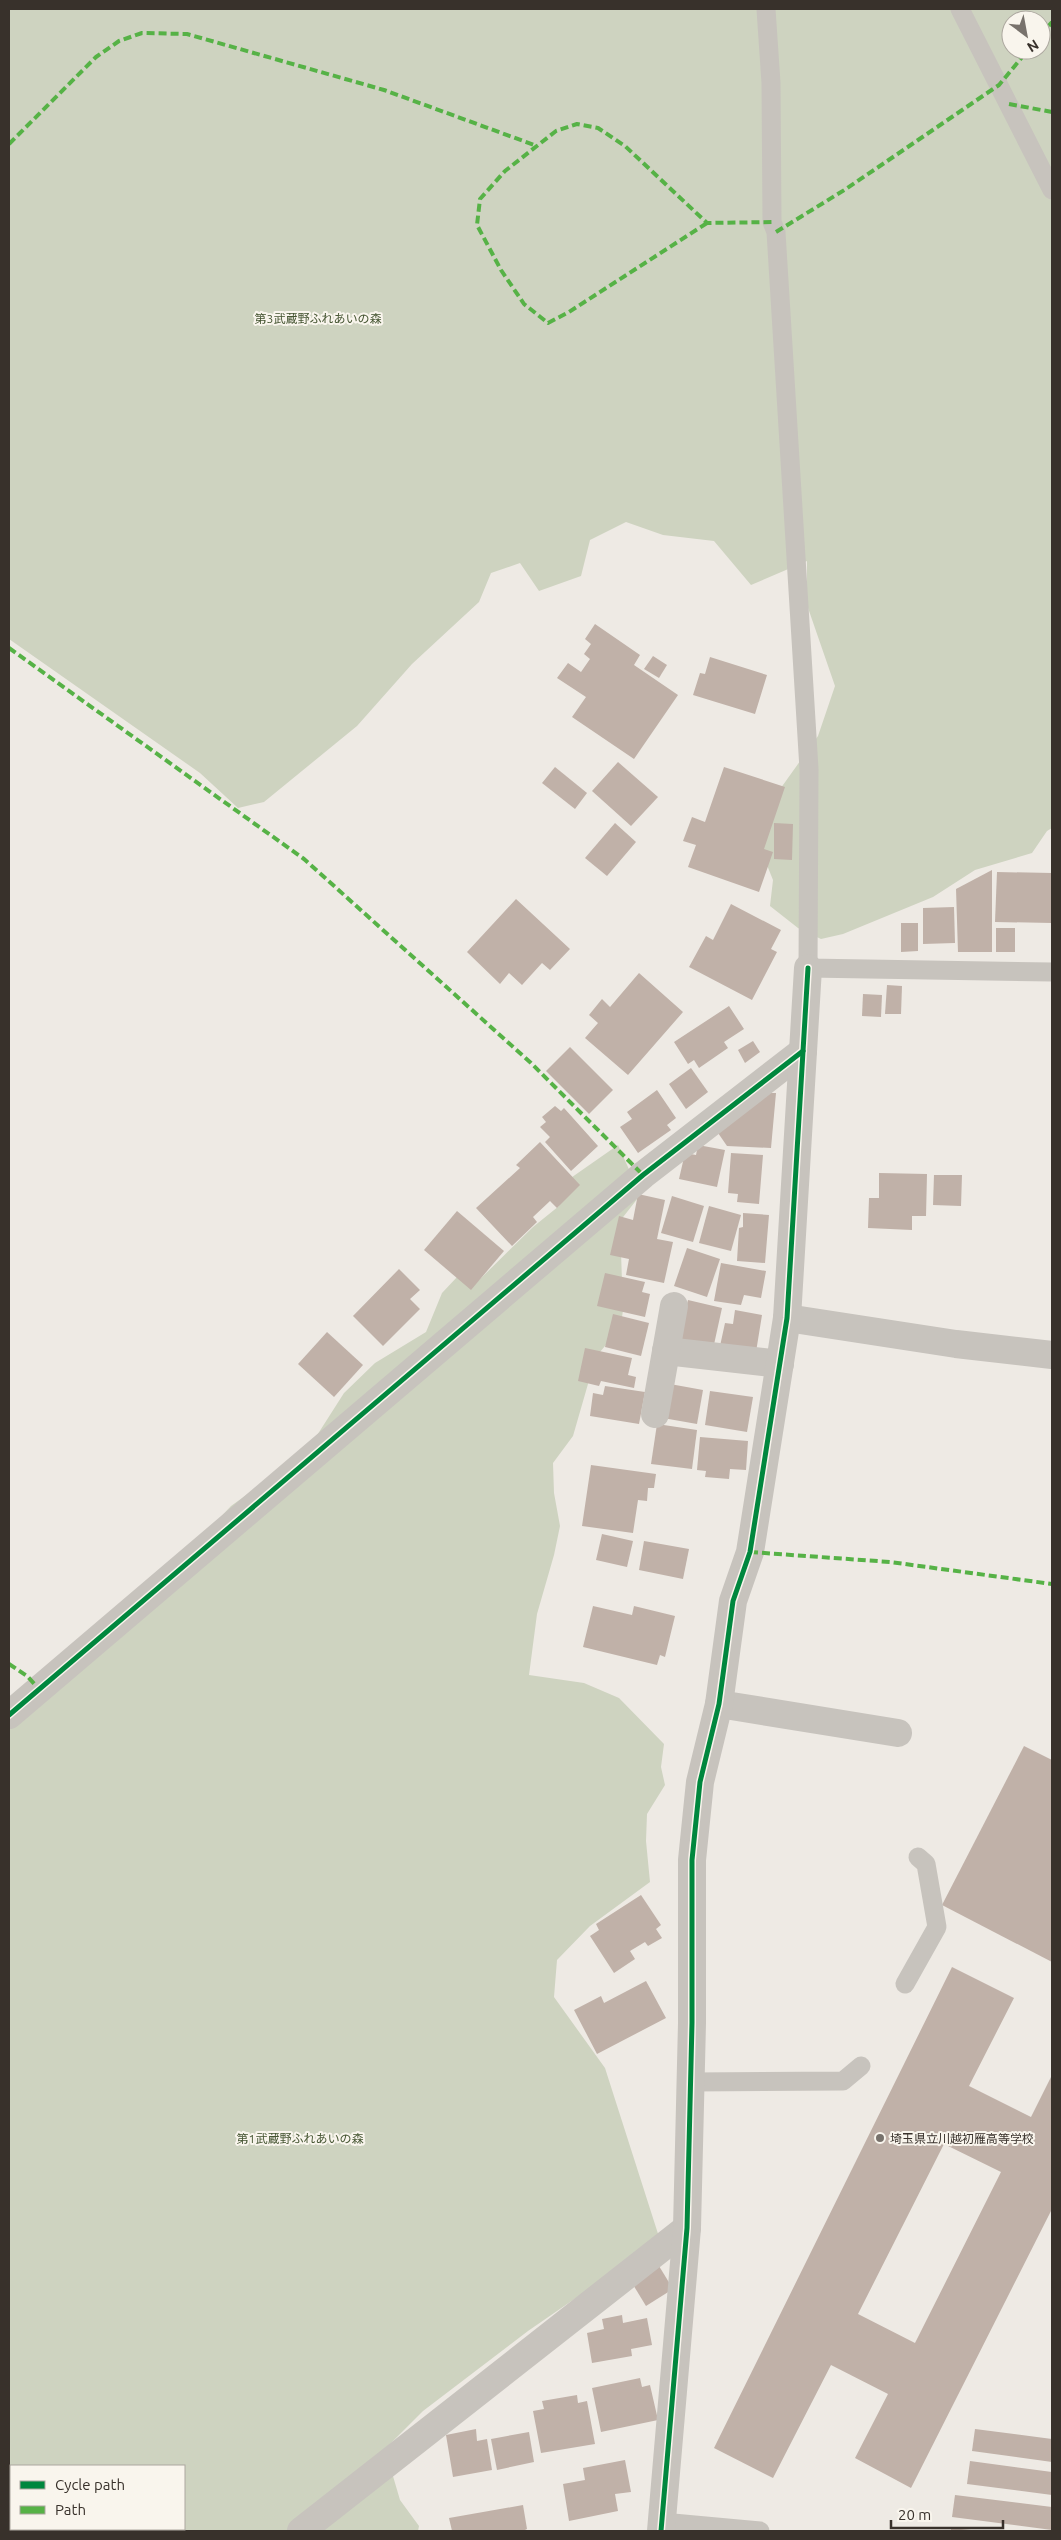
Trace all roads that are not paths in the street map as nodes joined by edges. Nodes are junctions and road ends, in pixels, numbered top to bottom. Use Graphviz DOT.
graph roads {
  1 [pos="766,9"];
  2 [pos="960,9"];
  3 [pos="1052,190"];
  4 [pos="808,968"];
  5 [pos="1052,972"];
  6 [pos="803,1051"];
  7 [pos="674,1306"];
  8 [pos="786,1318"];
  9 [pos="666,1351"];
  10 [pos="1052,1355"];
  11 [pos="780,1364"];
  12 [pos="655,1414"];
  13 [pos="719,1704"];
  14 [pos="9,1715"];
  15 [pos="898,1733"];
  16 [pos="918,1858"];
  17 [pos="905,1984"];
  18 [pos="861,2066"];
  19 [pos="690,2082"];
  20 [pos="687,2228"];
  21 [pos="661,2527"];
  22 [pos="301,2531"];
  23 [pos="760,2531"];
  1 -- 4 [label="lane"];
  2 -- 3 [label="lane"];
  4 -- 5 [label="lane"];
  4 -- 6 [label="street"];
  6 -- 8 [label="street"];
  6 -- 14 [label="street"];
  7 -- 9 [label="street"];
  8 -- 10 [label="street"];
  8 -- 11 [label="street"];
  9 -- 11 [label="street"];
  9 -- 12 [label="street"];
  11 -- 13 [label="street"];
  13 -- 15 [label="street"];
  13 -- 19 [label="street"];
  16 -- 17 [label="lane"];
  18 -- 19 [label="lane"];
  19 -- 20 [label="street"];
  20 -- 21 [label="street"];
  20 -- 22 [label="street"];
  21 -- 23 [label="lane"];
}
